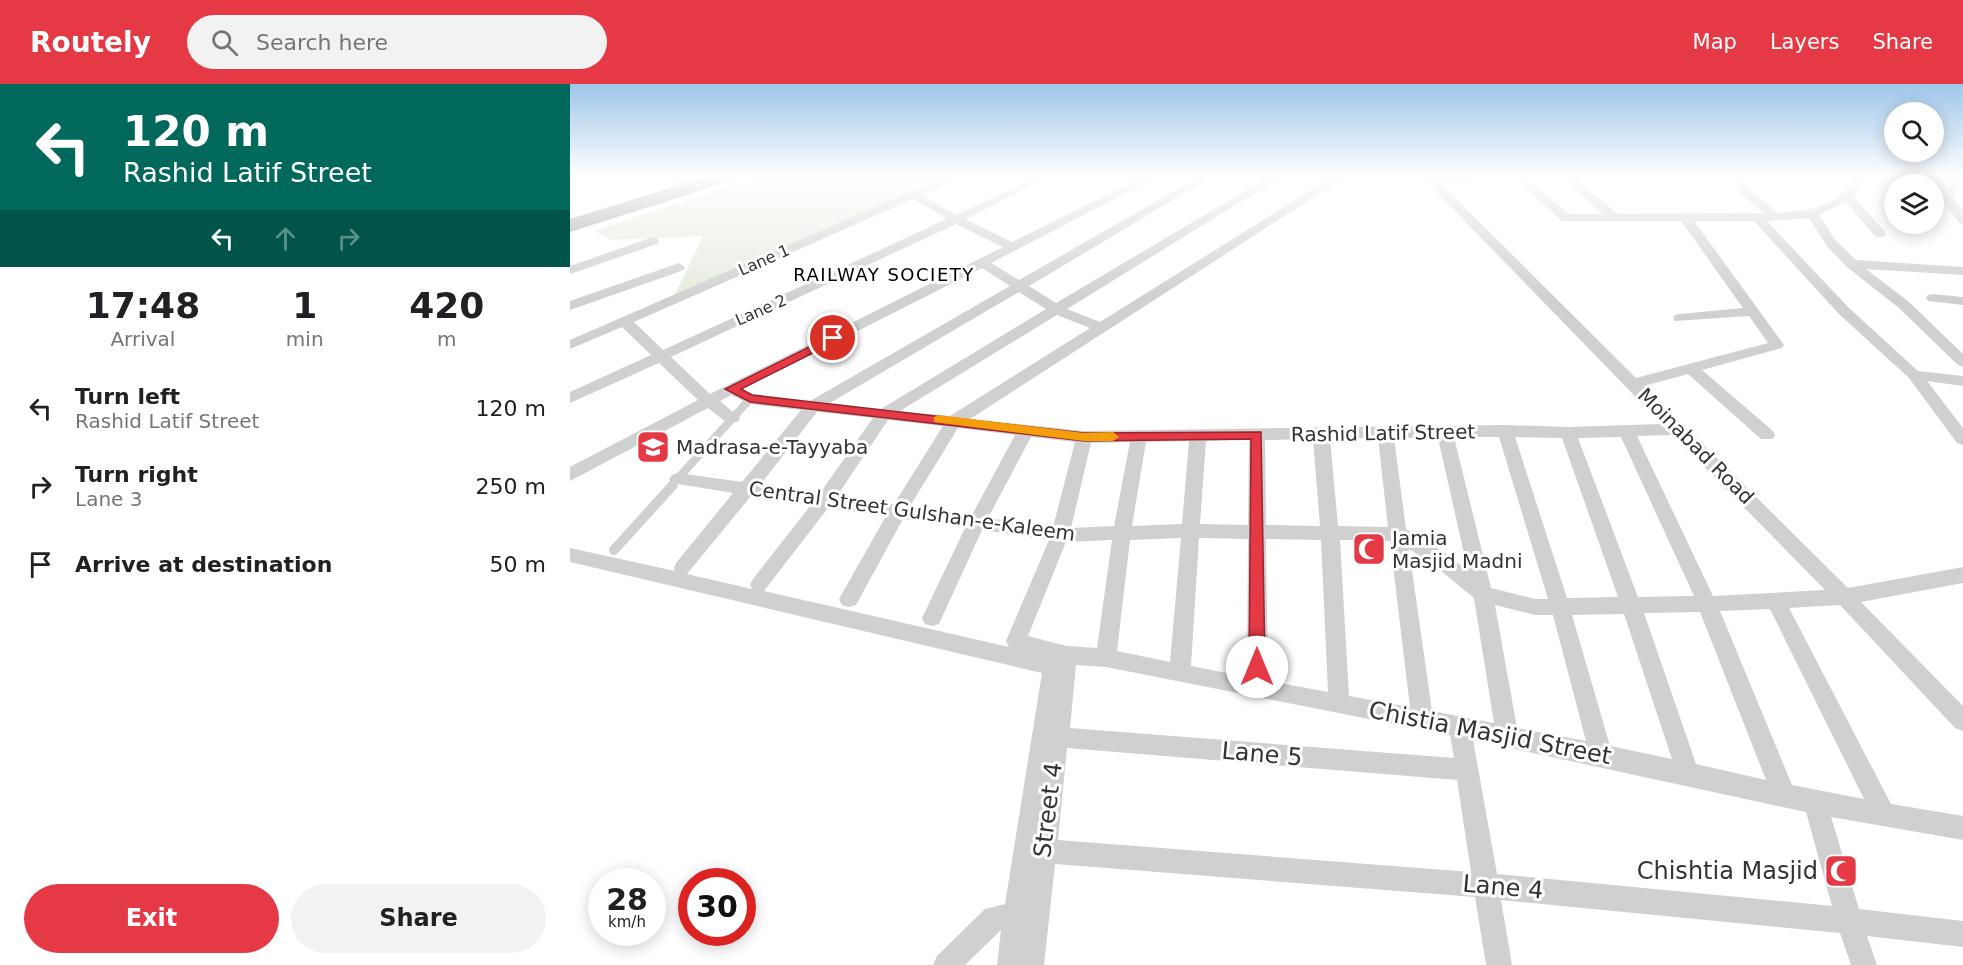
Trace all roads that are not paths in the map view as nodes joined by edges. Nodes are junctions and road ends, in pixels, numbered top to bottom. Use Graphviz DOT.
graph roads {
  1 [pos="601,216"];
  2 [pos="863,216"];
  3 [pos="950,216"];
  4 [pos="961,216"];
  5 [pos="1074,216"];
  6 [pos="1139,216"];
  7 [pos="1211,216"];
  8 [pos="1278,216"];
  9 [pos="1467,216"];
  10 [pos="1564,216"];
  11 [pos="1785,216"];
  12 [pos="1813,216"];
  13 [pos="1865,216"];
  14 [pos="1774,217"];
  15 [pos="1615,218"];
  16 [pos="1758,218"];
  17 [pos="955,219"];
  18 [pos="1686,219"];
  19 [pos="570,226"];
  20 [pos="1880,234"];
  21 [pos="653,241"];
  22 [pos="1013,247"];
  23 [pos="983,263"];
  24 [pos="1852,264"];
  25 [pos="679,267"];
  26 [pos="570,270"];
  27 [pos="1963,271"];
  28 [pos="1019,285"];
  29 [pos="1933,298"];
  30 [pos="1963,301"];
  31 [pos="570,306"];
  32 [pos="1057,310"];
  33 [pos="1754,311"];
  34 [pos="1680,318"];
  35 [pos="625,322"];
  36 [pos="1102,328"];
  37 [pos="570,345"];
  38 [pos="660,356"];
  39 [pos="1963,362"];
  40 [pos="1692,370"];
  41 [pos="1914,375"];
  42 [pos="1963,381"];
  43 [pos="1634,384"];
  44 [pos="731,389"];
  45 [pos="570,398"];
  46 [pos="750,399"];
  47 [pos="710,402"];
  48 [pos="813,406"];
  49 [pos="885,413"];
  50 [pos="732,418"];
  51 [pos="954,421"];
  52 [pos="1679,429"];
  53 [pos="1026,430"];
  54 [pos="1505,431"];
  55 [pos="1627,431"];
  56 [pos="1445,432"];
  57 [pos="1385,433"];
  58 [pos="1568,433"];
  59 [pos="1321,434"];
  60 [pos="1257,435"];
  61 [pos="1767,435"];
  62 [pos="1139,436"];
  63 [pos="1198,436"];
  64 [pos="1084,437"];
  65 [pos="1963,439"];
  66 [pos="570,475"];
  67 [pos="678,479"];
  68 [pos="748,489"];
  69 [pos="825,499"];
  70 [pos="899,510"];
  71 [pos="977,522"];
  72 [pos="1192,531"];
  73 [pos="1258,532"];
  74 [pos="1122,533"];
  75 [pos="1330,533"];
  76 [pos="1400,534"];
  77 [pos="1060,535"];
  78 [pos="614,550"];
  79 [pos="570,555"];
  80 [pos="683,568"];
  81 [pos="1963,575"];
  82 [pos="760,585"];
  83 [pos="1483,594"];
  84 [pos="1844,597"];
  85 [pos="849,599"];
  86 [pos="1775,600"];
  87 [pos="1707,604"];
  88 [pos="1631,605"];
  89 [pos="1560,606"];
  90 [pos="932,618"];
  91 [pos="1067,656"];
  92 [pos="1106,658"];
  93 [pos="1180,673"];
  94 [pos="1257,689"];
  95 [pos="1339,704"];
  96 [pos="1422,719"];
  97 [pos="1963,721"];
  98 [pos="1460,727"];
  99 [pos="1507,736"];
  100 [pos="1057,738"];
  101 [pos="1601,755"];
  102 [pos="1468,770"];
  103 [pos="1688,774"];
  104 [pos="1784,795"];
  105 [pos="1815,802"];
  106 [pos="1884,814"];
  107 [pos="1963,828"];
  108 [pos="1043,851"];
  109 [pos="1487,885"];
  110 [pos="1016,916"];
  111 [pos="1849,920"];
  112 [pos="1963,934"];
  113 [pos="946,965"];
  114 [pos="1010,965"];
  115 [pos="1031,965"];
  116 [pos="1499,965"];
  117 [pos="1864,965"];
  1 -- 19 [label="highway"];
  2 -- 35 [label="street, Lane 1"];
  3 -- 17 [label="street"];
  4 -- 17 [label="street, Lane 2"];
  5 -- 22 [label="street"];
  6 -- 28 [label="street"];
  7 -- 32 [label="street"];
  8 -- 36 [label="street"];
  9 -- 43 [label="street, Moinabad Road"];
  10 -- 15 [label="street"];
  11 -- 14 [label="street"];
  12 -- 24 [label="street"];
  13 -- 20 [label="street"];
  14 -- 16 [label="street"];
  15 -- 18 [label="street"];
  16 -- 18 [label="street"];
  16 -- 41 [label="street"];
  17 -- 22 [label="street"];
  17 -- 38 [label="street, Lane 2"];
  18 -- 33 [label="street"];
  21 -- 26 [label="street"];
  22 -- 23 [label="street"];
  23 -- 28 [label="street"];
  23 -- 44 [label="street"];
  24 -- 27 [label="street"];
  24 -- 39 [label="street"];
  25 -- 31 [label="street"];
  28 -- 32 [label="street"];
  28 -- 48 [label="street"];
  29 -- 30 [label="street"];
  32 -- 36 [label="street"];
  32 -- 49 [label="street"];
  33 -- 34 [label="street"];
  33 -- 40 [label="street"];
  35 -- 37 [label="street, Lane 1"];
  35 -- 38 [label="street"];
  36 -- 51 [label="street"];
  38 -- 45 [label="street, Lane 2"];
  38 -- 47 [label="street"];
  40 -- 43 [label="street"];
  40 -- 61 [label="street"];
  41 -- 42 [label="street"];
  41 -- 65 [label="street"];
  43 -- 52 [label="street, Moinabad Road"];
  44 -- 46 [label="street, Rashid Latif Street"];
  44 -- 47 [label="street"];
  46 -- 48 [label="street, Rashid Latif Street"];
  46 -- 50 [label="lane"];
  47 -- 50 [label="street"];
  47 -- 66 [label="street"];
  48 -- 49 [label="street, Rashid Latif Street"];
  48 -- 68 [label="street"];
  49 -- 51 [label="street, Rashid Latif Street"];
  49 -- 69 [label="street"];
  50 -- 67 [label="lane"];
  51 -- 53 [label="street, Rashid Latif Street"];
  51 -- 70 [label="street"];
  52 -- 55 [label="street, Rashid Latif Street"];
  52 -- 84 [label="street, Moinabad Road"];
  53 -- 64 [label="street, Rashid Latif Street"];
  53 -- 71 [label="street"];
  54 -- 56 [label="street, Rashid Latif Street"];
  54 -- 58 [label="street, Rashid Latif Street"];
  54 -- 89 [label="street"];
  55 -- 58 [label="street, Rashid Latif Street"];
  55 -- 87 [label="street"];
  56 -- 57 [label="street, Rashid Latif Street"];
  56 -- 83 [label="street"];
  57 -- 59 [label="street, Rashid Latif Street"];
  57 -- 76 [label="street"];
  58 -- 88 [label="street"];
  59 -- 60 [label="street, Rashid Latif Street"];
  59 -- 75 [label="street"];
  60 -- 63 [label="street, Rashid Latif Street"];
  60 -- 73 [label="street"];
  62 -- 63 [label="street, Rashid Latif Street"];
  62 -- 64 [label="street, Rashid Latif Street"];
  62 -- 74 [label="street"];
  63 -- 72 [label="street"];
  64 -- 77 [label="street"];
  67 -- 68 [label="street, Central Street Gulshan-e-Kaleem"];
  67 -- 78 [label="lane"];
  68 -- 69 [label="street, Central Street Gulshan-e-Kaleem"];
  68 -- 80 [label="street"];
  69 -- 70 [label="street, Central Street Gulshan-e-Kaleem"];
  69 -- 82 [label="street"];
  70 -- 71 [label="street, Central Street Gulshan-e-Kaleem"];
  70 -- 85 [label="street"];
  71 -- 77 [label="street, Central Street Gulshan-e-Kaleem"];
  71 -- 90 [label="street"];
  72 -- 73 [label="street, Central Street Gulshan-e-Kaleem"];
  72 -- 74 [label="street, Central Street Gulshan-e-Kaleem"];
  72 -- 93 [label="street"];
  73 -- 75 [label="street, Central Street Gulshan-e-Kaleem"];
  73 -- 94 [label="street"];
  74 -- 77 [label="street, Central Street Gulshan-e-Kaleem"];
  74 -- 92 [label="street"];
  75 -- 76 [label="street, Central Street Gulshan-e-Kaleem"];
  75 -- 95 [label="street"];
  76 -- 83 [label="street"];
  76 -- 96 [label="street"];
  77 -- 91 [label="street, Chistia Masjid Street"];
  79 -- 110 [label="street"];
  81 -- 84 [label="street"];
  83 -- 89 [label="street"];
  83 -- 99 [label="street"];
  84 -- 86 [label="street"];
  84 -- 97 [label="street, Moinabad Road"];
  86 -- 87 [label="street"];
  86 -- 106 [label="street"];
  87 -- 88 [label="street"];
  87 -- 104 [label="street"];
  88 -- 89 [label="street"];
  88 -- 103 [label="street"];
  89 -- 101 [label="street"];
  91 -- 92 [label="street, Chistia Masjid Street"];
  91 -- 100 [label="street, Street 4"];
  92 -- 93 [label="street, Chistia Masjid Street"];
  93 -- 94 [label="street, Chistia Masjid Street"];
  94 -- 95 [label="street, Chistia Masjid Street"];
  95 -- 96 [label="street, Chistia Masjid Street"];
  96 -- 98 [label="street, Chistia Masjid Street"];
  98 -- 99 [label="street, Chistia Masjid Street"];
  98 -- 102 [label="street"];
  99 -- 101 [label="street, Chistia Masjid Street"];
  100 -- 102 [label="street, Lane 5"];
  100 -- 108 [label="street, Street 4"];
  101 -- 103 [label="street, Chistia Masjid Street"];
  102 -- 109 [label="street"];
  103 -- 104 [label="street, Chistia Masjid Street"];
  104 -- 105 [label="street, Chistia Masjid Street"];
  105 -- 106 [label="street, Chistia Masjid Street"];
  105 -- 111 [label="street"];
  106 -- 107 [label="street, Chistia Masjid Street"];
  108 -- 109 [label="street, Lane 4"];
  108 -- 115 [label="street, Street 4"];
  109 -- 111 [label="street, Lane 4"];
  109 -- 116 [label="street"];
  110 -- 113 [label="street"];
  110 -- 114 [label="street"];
  111 -- 112 [label="street, Lane 4"];
  111 -- 117 [label="street"];
}
